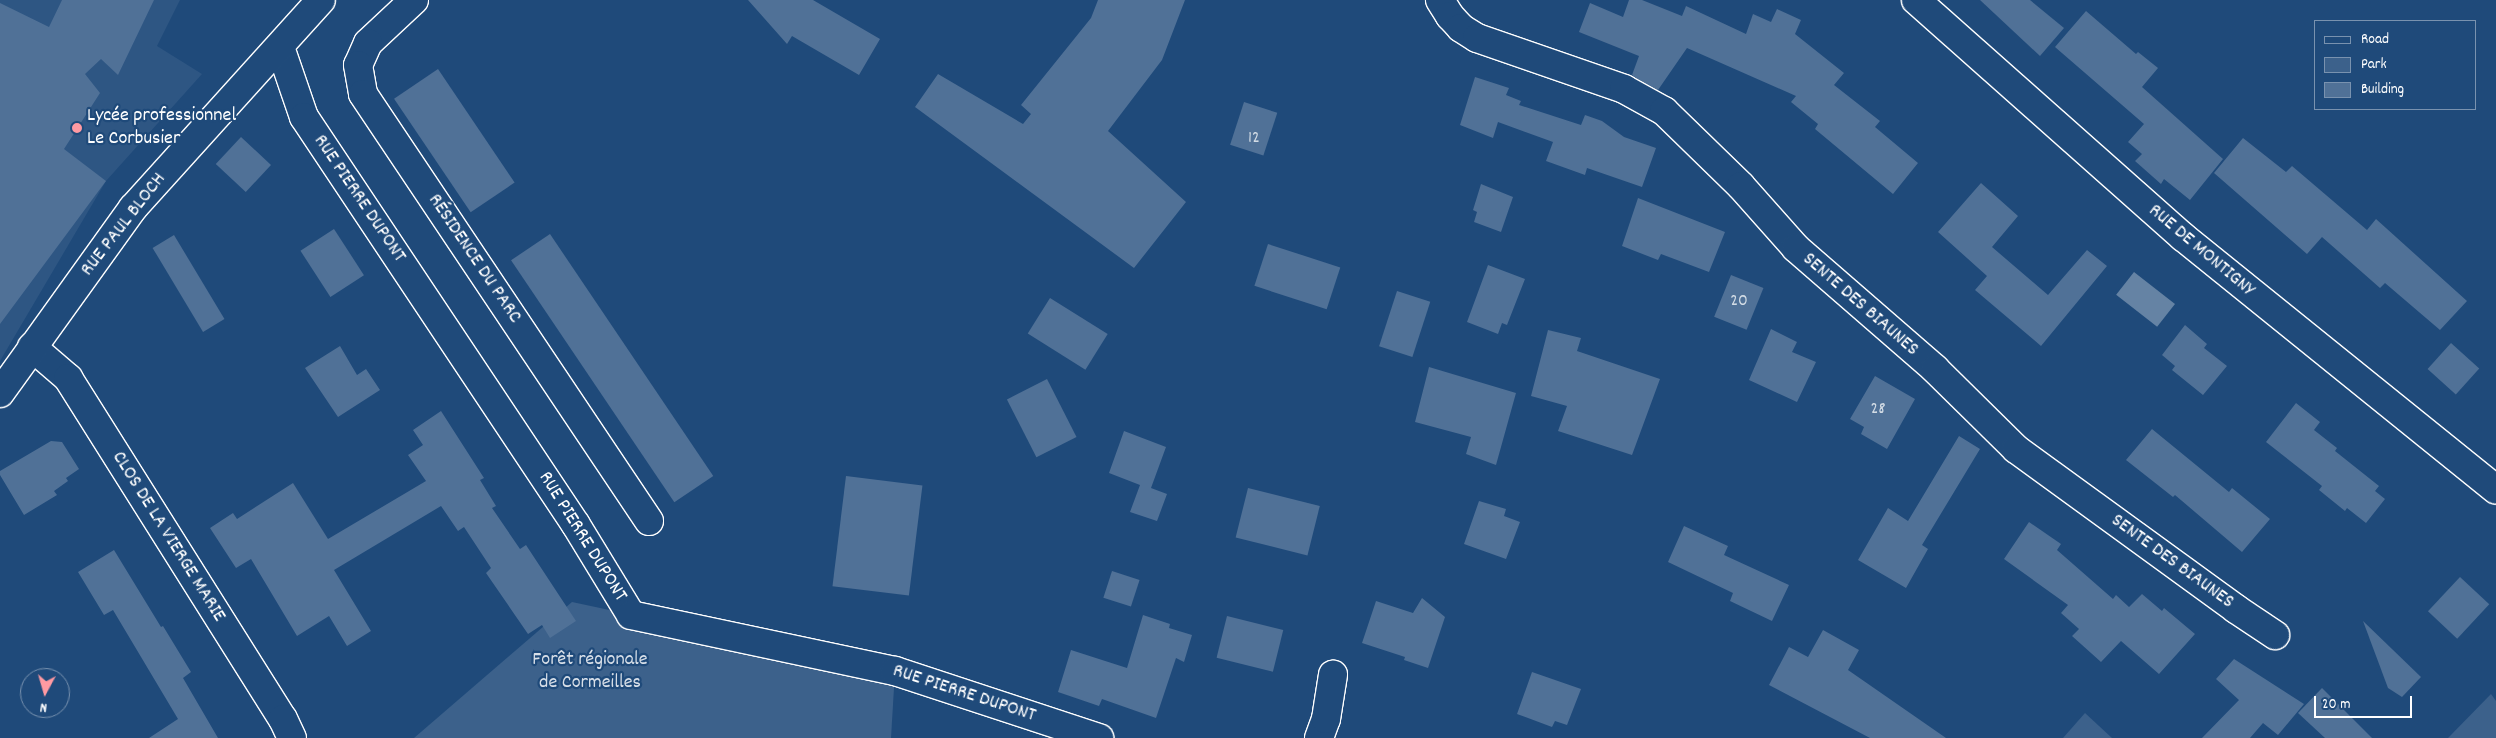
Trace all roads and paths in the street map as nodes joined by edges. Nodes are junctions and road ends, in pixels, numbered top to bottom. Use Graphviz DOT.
graph roads {
  1 [pos="321,0"];
  2 [pos="414,0"];
  3 [pos="1440,0"];
  4 [pos="1916,0"];
  5 [pos="280,47"];
  6 [pos="32,347"];
  7 [pos="0,393"];
  8 [pos="2496,490"];
  9 [pos="649,521"];
  10 [pos="2275,635"];
  11 [pos="1333,675"];
  12 [pos="292,738"];
  13 [pos="1099,738"];
  14 [pos="1319,738"];
  1 -- 5 [label="street, RUE PAUL BLOCH"];
  2 -- 9 [label="street, RÉSIDENCE DU PARC"];
  3 -- 10 [label="street, SENTE DES BIAUNES"];
  4 -- 8 [label="street, RUE DE MONTIGNY"];
  5 -- 6 [label="street, RUE PAUL BLOCH"];
  5 -- 13 [label="street, RUE PIERRE DUPONT"];
  6 -- 7 [label="street, RUE PAUL BLOCH"];
  6 -- 12 [label="street, CLOS DE LA VIERGE MARIE"];
  11 -- 14 [label="street"];
}
